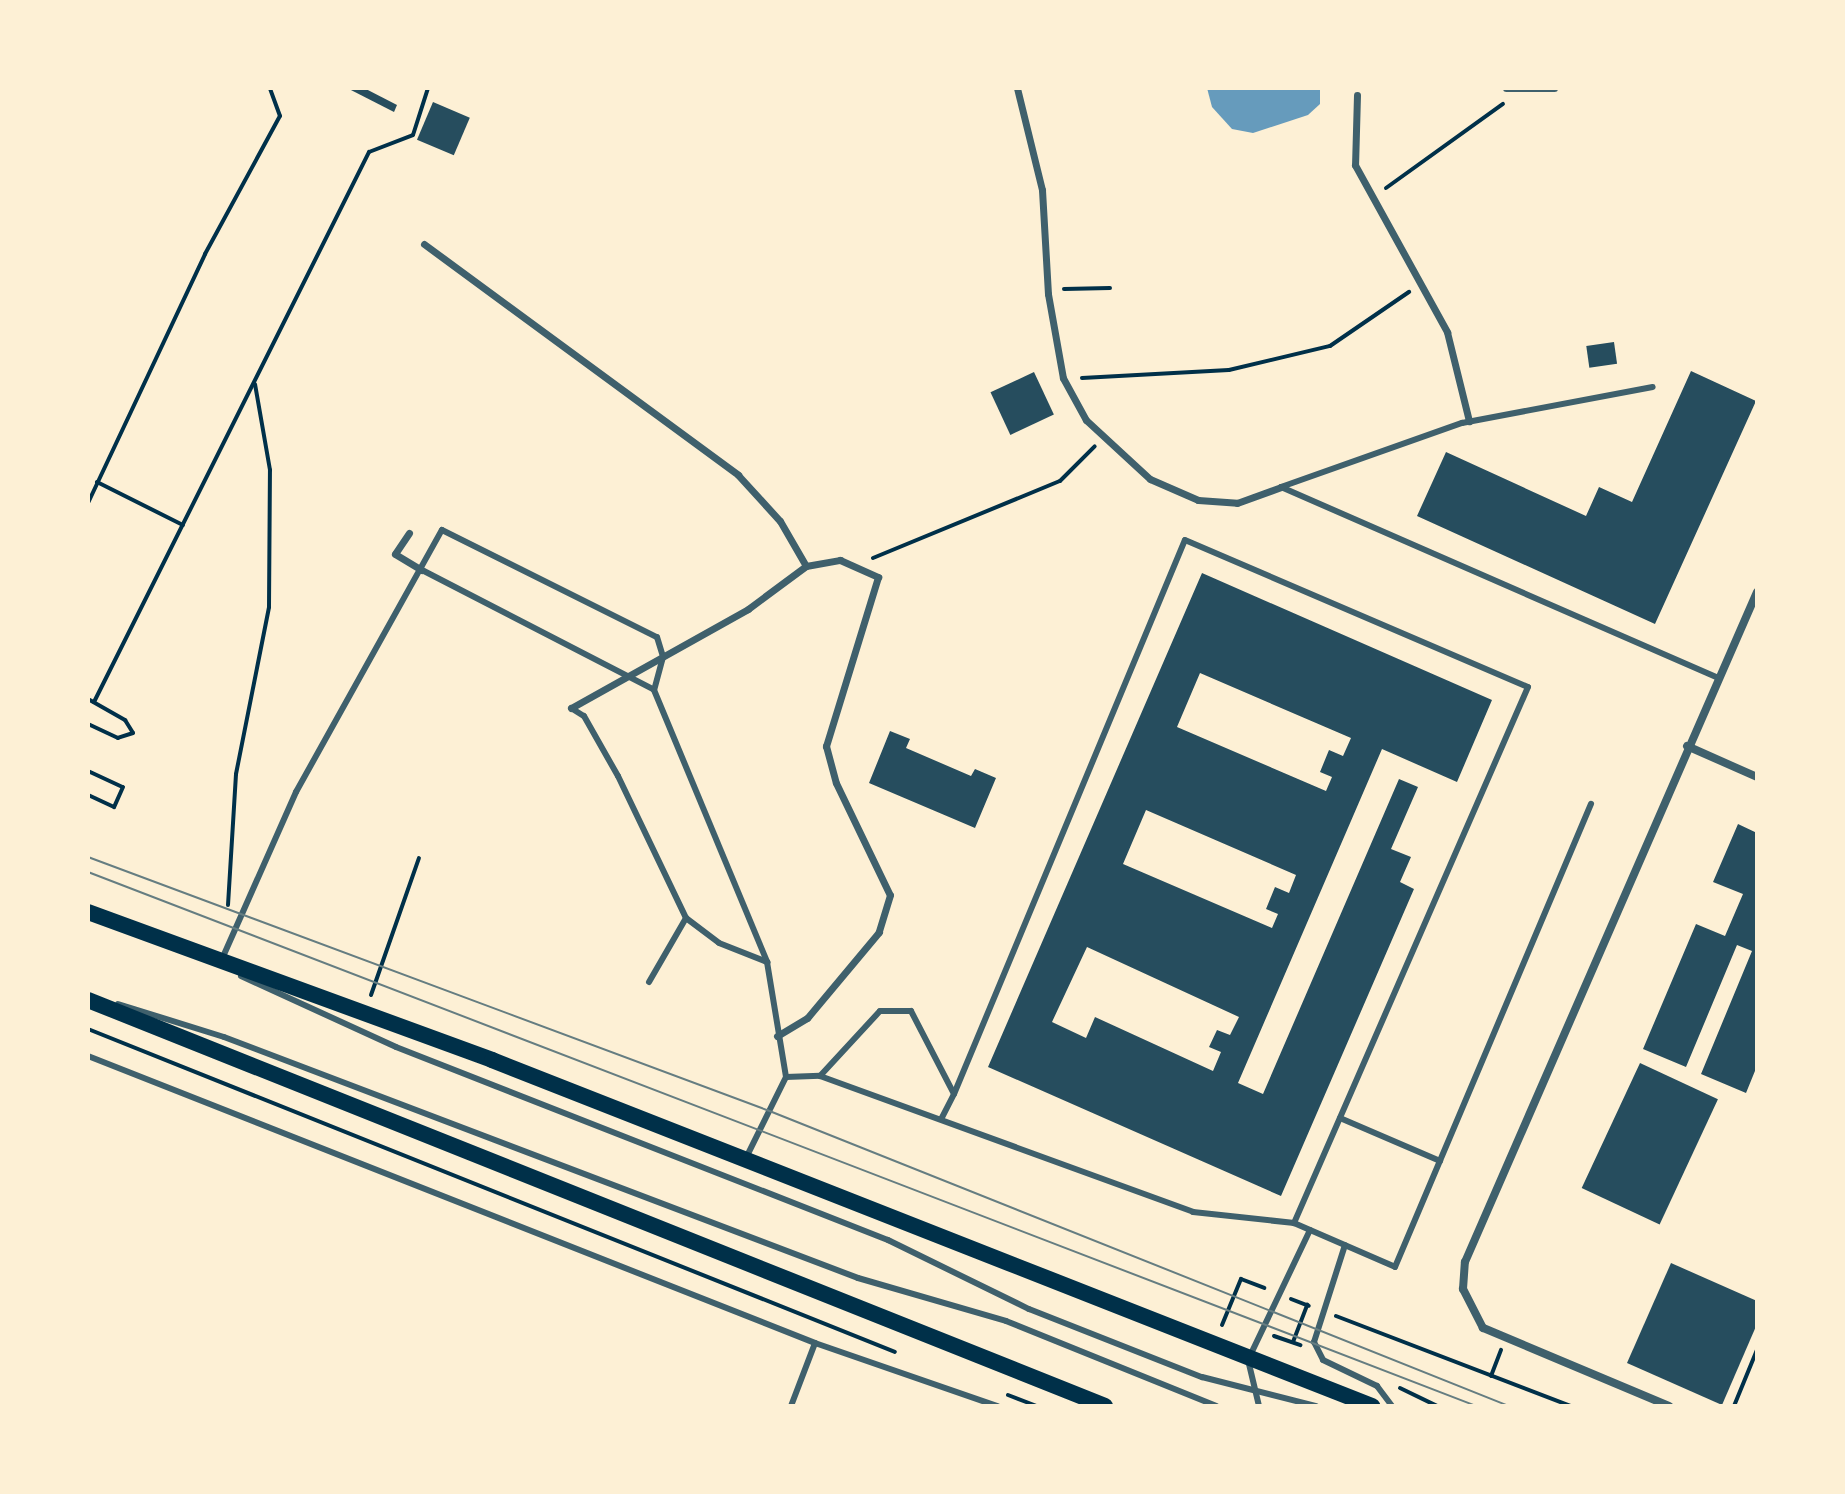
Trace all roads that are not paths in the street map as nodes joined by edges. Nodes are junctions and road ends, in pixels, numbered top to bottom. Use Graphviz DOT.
graph roads {
  1 [pos="1017,88"];
  2 [pos="1506,88"];
  3 [pos="1554,88"];
  4 [pos="1357,95"];
  5 [pos="424,244"];
  6 [pos="1653,387"];
  7 [pos="1469,421"];
  8 [pos="1281,487"];
  9 [pos="409,533"];
  10 [pos="806,566"];
  11 [pos="422,570"];
  12 [pos="1757,592"];
  13 [pos="663,657"];
  14 [pos="633,675"];
  15 [pos="1719,678"];
  16 [pos="654,690"];
  17 [pos="571,708"];
  18 [pos="1687,746"];
  19 [pos="1757,777"];
  20 [pos="1591,804"];
  21 [pos="88,912"];
  22 [pos="686,918"];
  23 [pos="767,962"];
  24 [pos="219,966"];
  25 [pos="649,982"];
  26 [pos="88,997"];
  27 [pos="777,1036"];
  28 [pos="88,1056"];
  29 [pos="820,1076"];
  30 [pos="786,1077"];
  31 [pos="954,1094"];
  32 [pos="1340,1118"];
  33 [pos="941,1119"];
  34 [pos="745,1160"];
  35 [pos="1440,1161"];
  36 [pos="1294,1223"];
  37 [pos="1310,1230"];
  38 [pos="1345,1245"];
  39 [pos="815,1343"];
  40 [pos="1248,1360"];
  41 [pos="1250,1389"];
  42 [pos="791,1406"];
  43 [pos="997,1406"];
  44 [pos="1105,1406"];
  45 [pos="1216,1406"];
  46 [pos="1259,1406"];
  47 [pos="1316,1406"];
  48 [pos="1372,1406"];
  49 [pos="1392,1406"];
  50 [pos="1669,1406"];
  1 -- 8 [label="street"];
  2 -- 3 [label="street"];
  4 -- 7 [label="street"];
  5 -- 10 [label="street"];
  6 -- 7 [label="lane"];
  7 -- 8 [label="lane"];
  8 -- 15 [label="lane"];
  9 -- 11 [label="street"];
  10 -- 13 [label="street"];
  10 -- 27 [label="street"];
  11 -- 13 [label="lane"];
  11 -- 14 [label="lane"];
  11 -- 24 [label="lane"];
  12 -- 15 [label="street"];
  13 -- 14 [label="street"];
  13 -- 16 [label="lane"];
  14 -- 16 [label="lane"];
  14 -- 17 [label="street"];
  15 -- 18 [label="street"];
  16 -- 23 [label="lane"];
  17 -- 22 [label="lane"];
  18 -- 19 [label="street"];
  18 -- 50 [label="street"];
  20 -- 35 [label="lane"];
  21 -- 24 [label="main road"];
  22 -- 23 [label="lane"];
  22 -- 25 [label="lane"];
  23 -- 27 [label="lane"];
  24 -- 34 [label="main road"];
  24 -- 41 [label="lane"];
  26 -- 44 [label="main road"];
  26 -- 45 [label="lane"];
  27 -- 30 [label="lane"];
  28 -- 39 [label="lane"];
  29 -- 30 [label="lane"];
  29 -- 31 [label="lane"];
  29 -- 33 [label="lane"];
  30 -- 34 [label="lane"];
  31 -- 32 [label="lane"];
  31 -- 33 [label="lane"];
  32 -- 35 [label="lane"];
  32 -- 36 [label="lane"];
  33 -- 36 [label="lane"];
  34 -- 40 [label="main road"];
  35 -- 38 [label="lane"];
  36 -- 37 [label="lane"];
  37 -- 38 [label="lane"];
  37 -- 40 [label="lane"];
  38 -- 49 [label="lane"];
  39 -- 42 [label="lane"];
  39 -- 43 [label="lane"];
  40 -- 41 [label="lane"];
  40 -- 48 [label="main road"];
  41 -- 46 [label="lane"];
  41 -- 47 [label="lane"];
}
